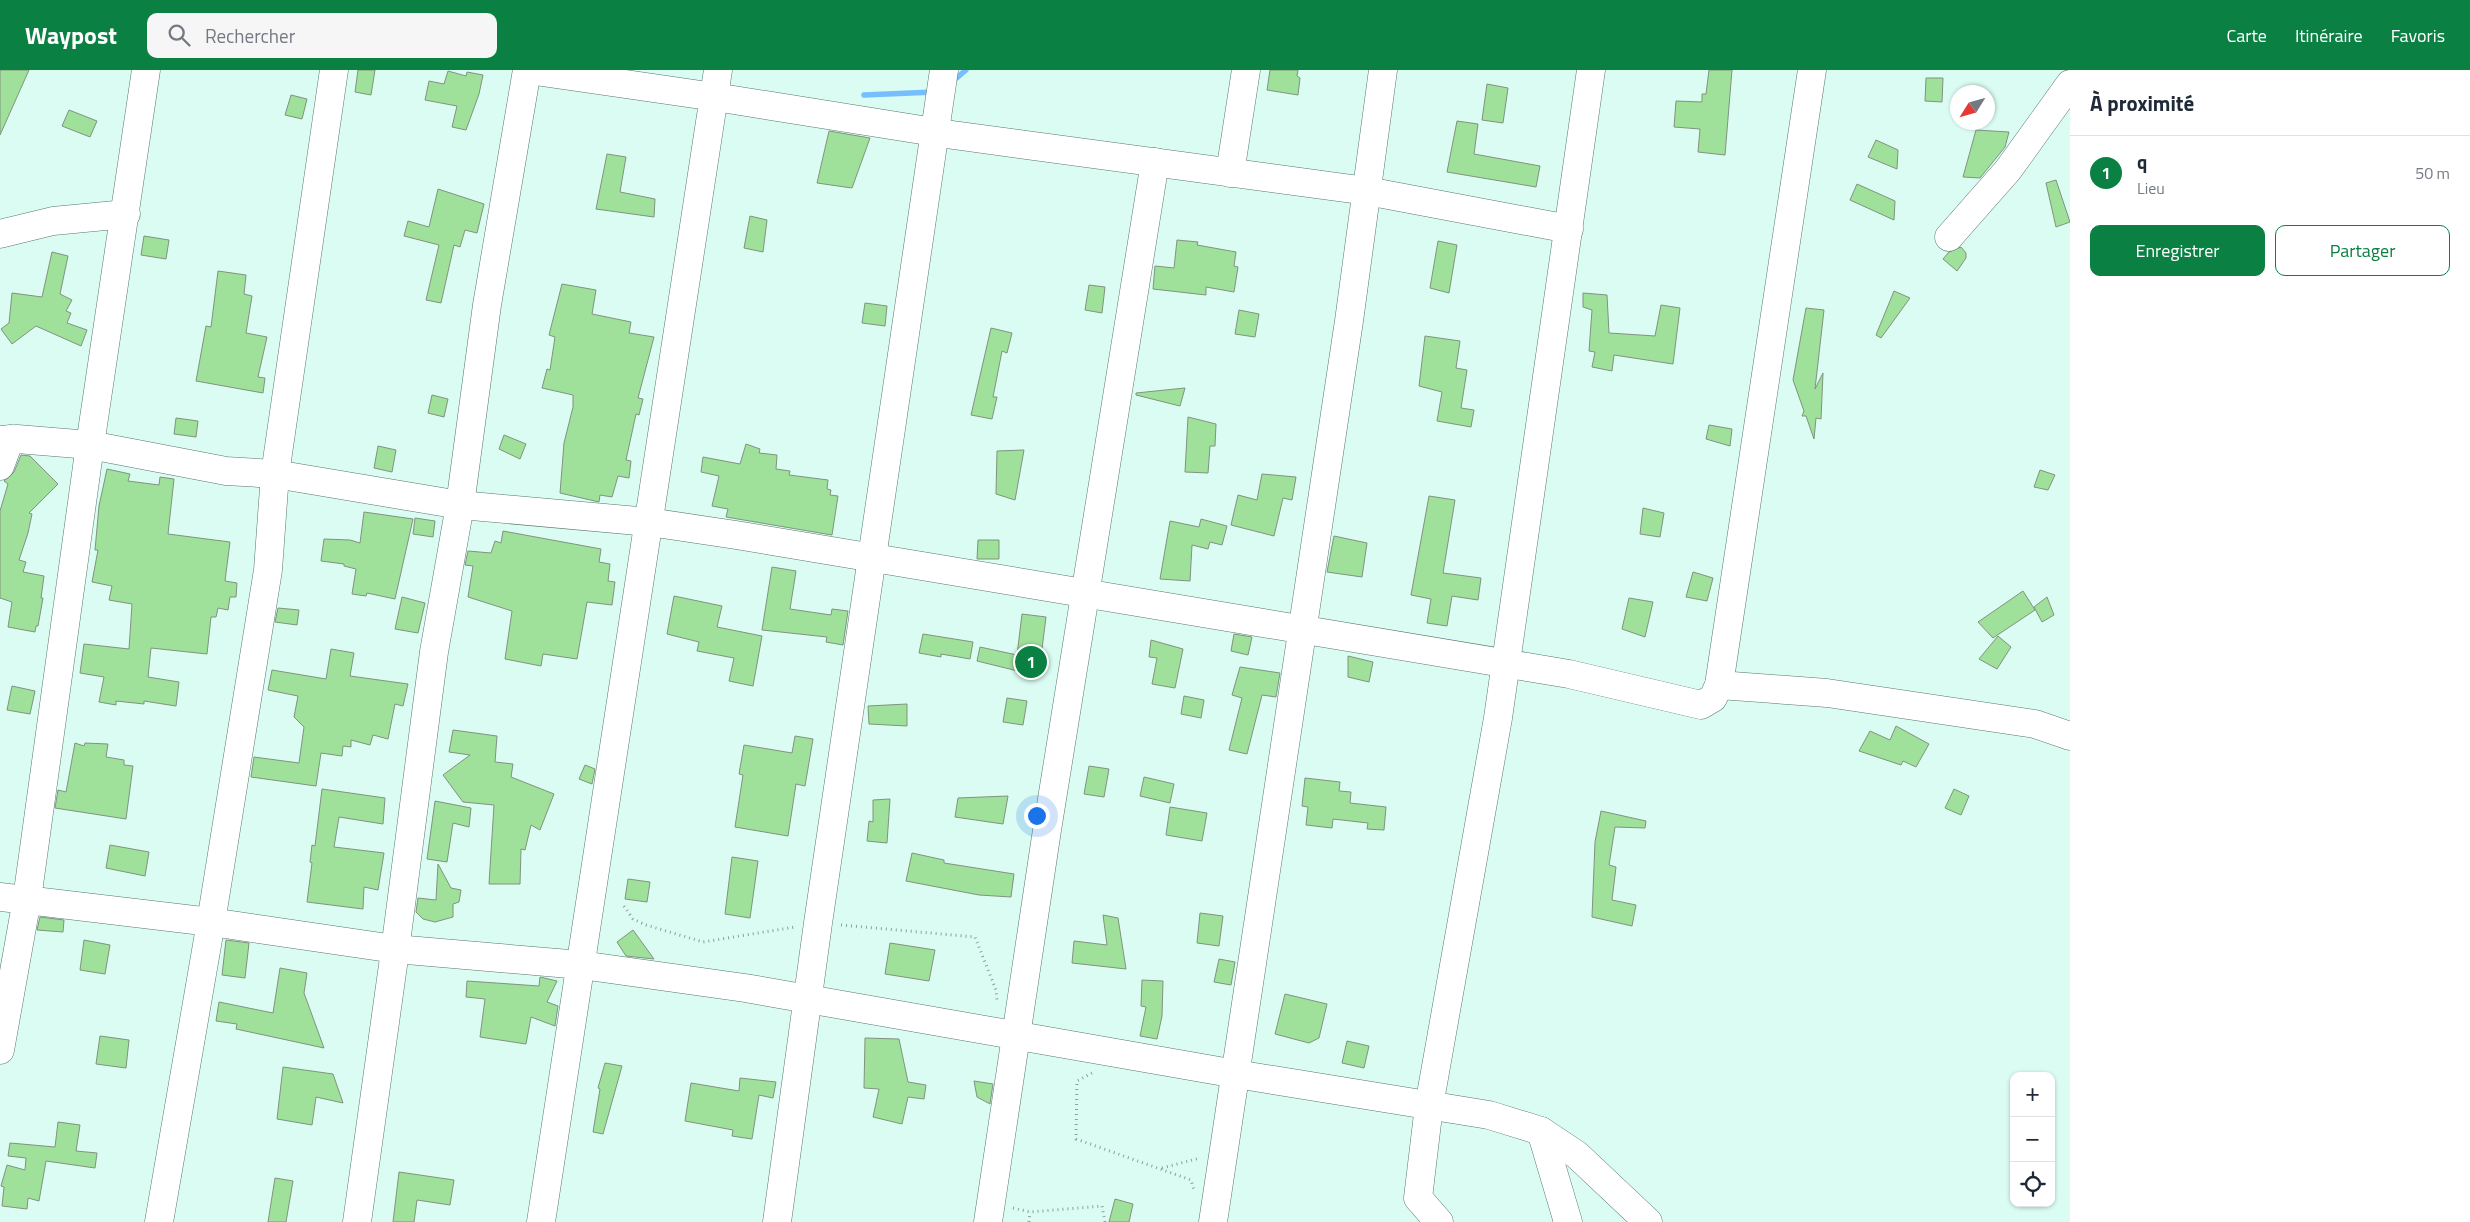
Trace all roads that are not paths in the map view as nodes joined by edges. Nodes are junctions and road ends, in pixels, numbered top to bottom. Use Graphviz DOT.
graph roads {
  1 [pos="146,70"];
  2 [pos="334,70"];
  3 [pos="528,70"];
  4 [pos="718,70"];
  5 [pos="944,70"];
  6 [pos="1246,70"];
  7 [pos="1383,70"];
  8 [pos="1591,70"];
  9 [pos="1812,70"];
  10 [pos="2061,70"];
  11 [pos="2070,79"];
  12 [pos="2070,84"];
  13 [pos="715,97"];
  14 [pos="936,132"];
  15 [pos="1155,162"];
  16 [pos="1230,173"];
  17 [pos="1367,191"];
  18 [pos="126,214"];
  19 [pos="1569,229"];
  20 [pos="0,234"];
  21 [pos="1948,237"];
  22 [pos="5,440"];
  23 [pos="90,445"];
  24 [pos="0,466"];
  25 [pos="275,474"];
  26 [pos="460,505"];
  27 [pos="649,522"];
  28 [pos="873,558"];
  29 [pos="1085,593"];
  30 [pos="1303,630"];
  31 [pos="1506,664"];
  32 [pos="1719,685"];
  33 [pos="2070,736"];
  34 [pos="13,898"];
  35 [pos="211,922"];
  36 [pos="396,949"];
  37 [pos="581,965"];
  38 [pos="808,1000"];
  39 [pos="1016,1036"];
  40 [pos="0,1050"];
  41 [pos="1236,1074"];
  42 [pos="1430,1106"];
  43 [pos="1541,1131"];
  44 [pos="989,1212"];
  45 [pos="159,1222"];
  46 [pos="357,1222"];
  47 [pos="541,1222"];
  48 [pos="778,1222"];
  49 [pos="1213,1222"];
  50 [pos="1439,1222"];
  51 [pos="1568,1222"];
  52 [pos="1648,1222"];
  1 -- 18 [label="street"];
  2 -- 25 [label="street"];
  3 -- 13 [label="street"];
  3 -- 26 [label="street"];
  4 -- 13 [label="street"];
  5 -- 14 [label="street"];
  6 -- 16 [label="street"];
  7 -- 17 [label="street"];
  8 -- 19 [label="street"];
  9 -- 32 [label="street"];
  10 -- 11 [label="street"];
  12 -- 21 [label="street"];
  13 -- 14 [label="street"];
  13 -- 27 [label="street"];
  14 -- 15 [label="street"];
  14 -- 28 [label="street"];
  15 -- 16 [label="street"];
  15 -- 29 [label="street"];
  16 -- 17 [label="street"];
  17 -- 19 [label="street"];
  17 -- 30 [label="street"];
  18 -- 20 [label="street"];
  18 -- 23 [label="street"];
  19 -- 31 [label="street"];
  22 -- 23 [label="street"];
  22 -- 24 [label="street"];
  23 -- 25 [label="street"];
  23 -- 34 [label="street"];
  25 -- 26 [label="street"];
  25 -- 35 [label="street"];
  26 -- 27 [label="street"];
  26 -- 36 [label="street"];
  27 -- 28 [label="street"];
  27 -- 37 [label="street"];
  28 -- 29 [label="street"];
  28 -- 38 [label="street"];
  29 -- 30 [label="street"];
  29 -- 39 [label="street"];
  30 -- 31 [label="street"];
  30 -- 41 [label="street"];
  31 -- 32 [label="street"];
  31 -- 42 [label="street"];
  32 -- 33 [label="street"];
  34 -- 35 [label="street"];
  34 -- 40 [label="street"];
  35 -- 36 [label="street"];
  35 -- 45 [label="street"];
  36 -- 37 [label="street"];
  36 -- 46 [label="street"];
  37 -- 38 [label="street"];
  37 -- 47 [label="street"];
  38 -- 39 [label="street"];
  38 -- 48 [label="street"];
  39 -- 41 [label="street"];
  39 -- 44 [label="street"];
  41 -- 42 [label="street"];
  41 -- 49 [label="street"];
  42 -- 43 [label="street"];
  42 -- 50 [label="street"];
  43 -- 51 [label="street"];
  43 -- 52 [label="street"];
}
